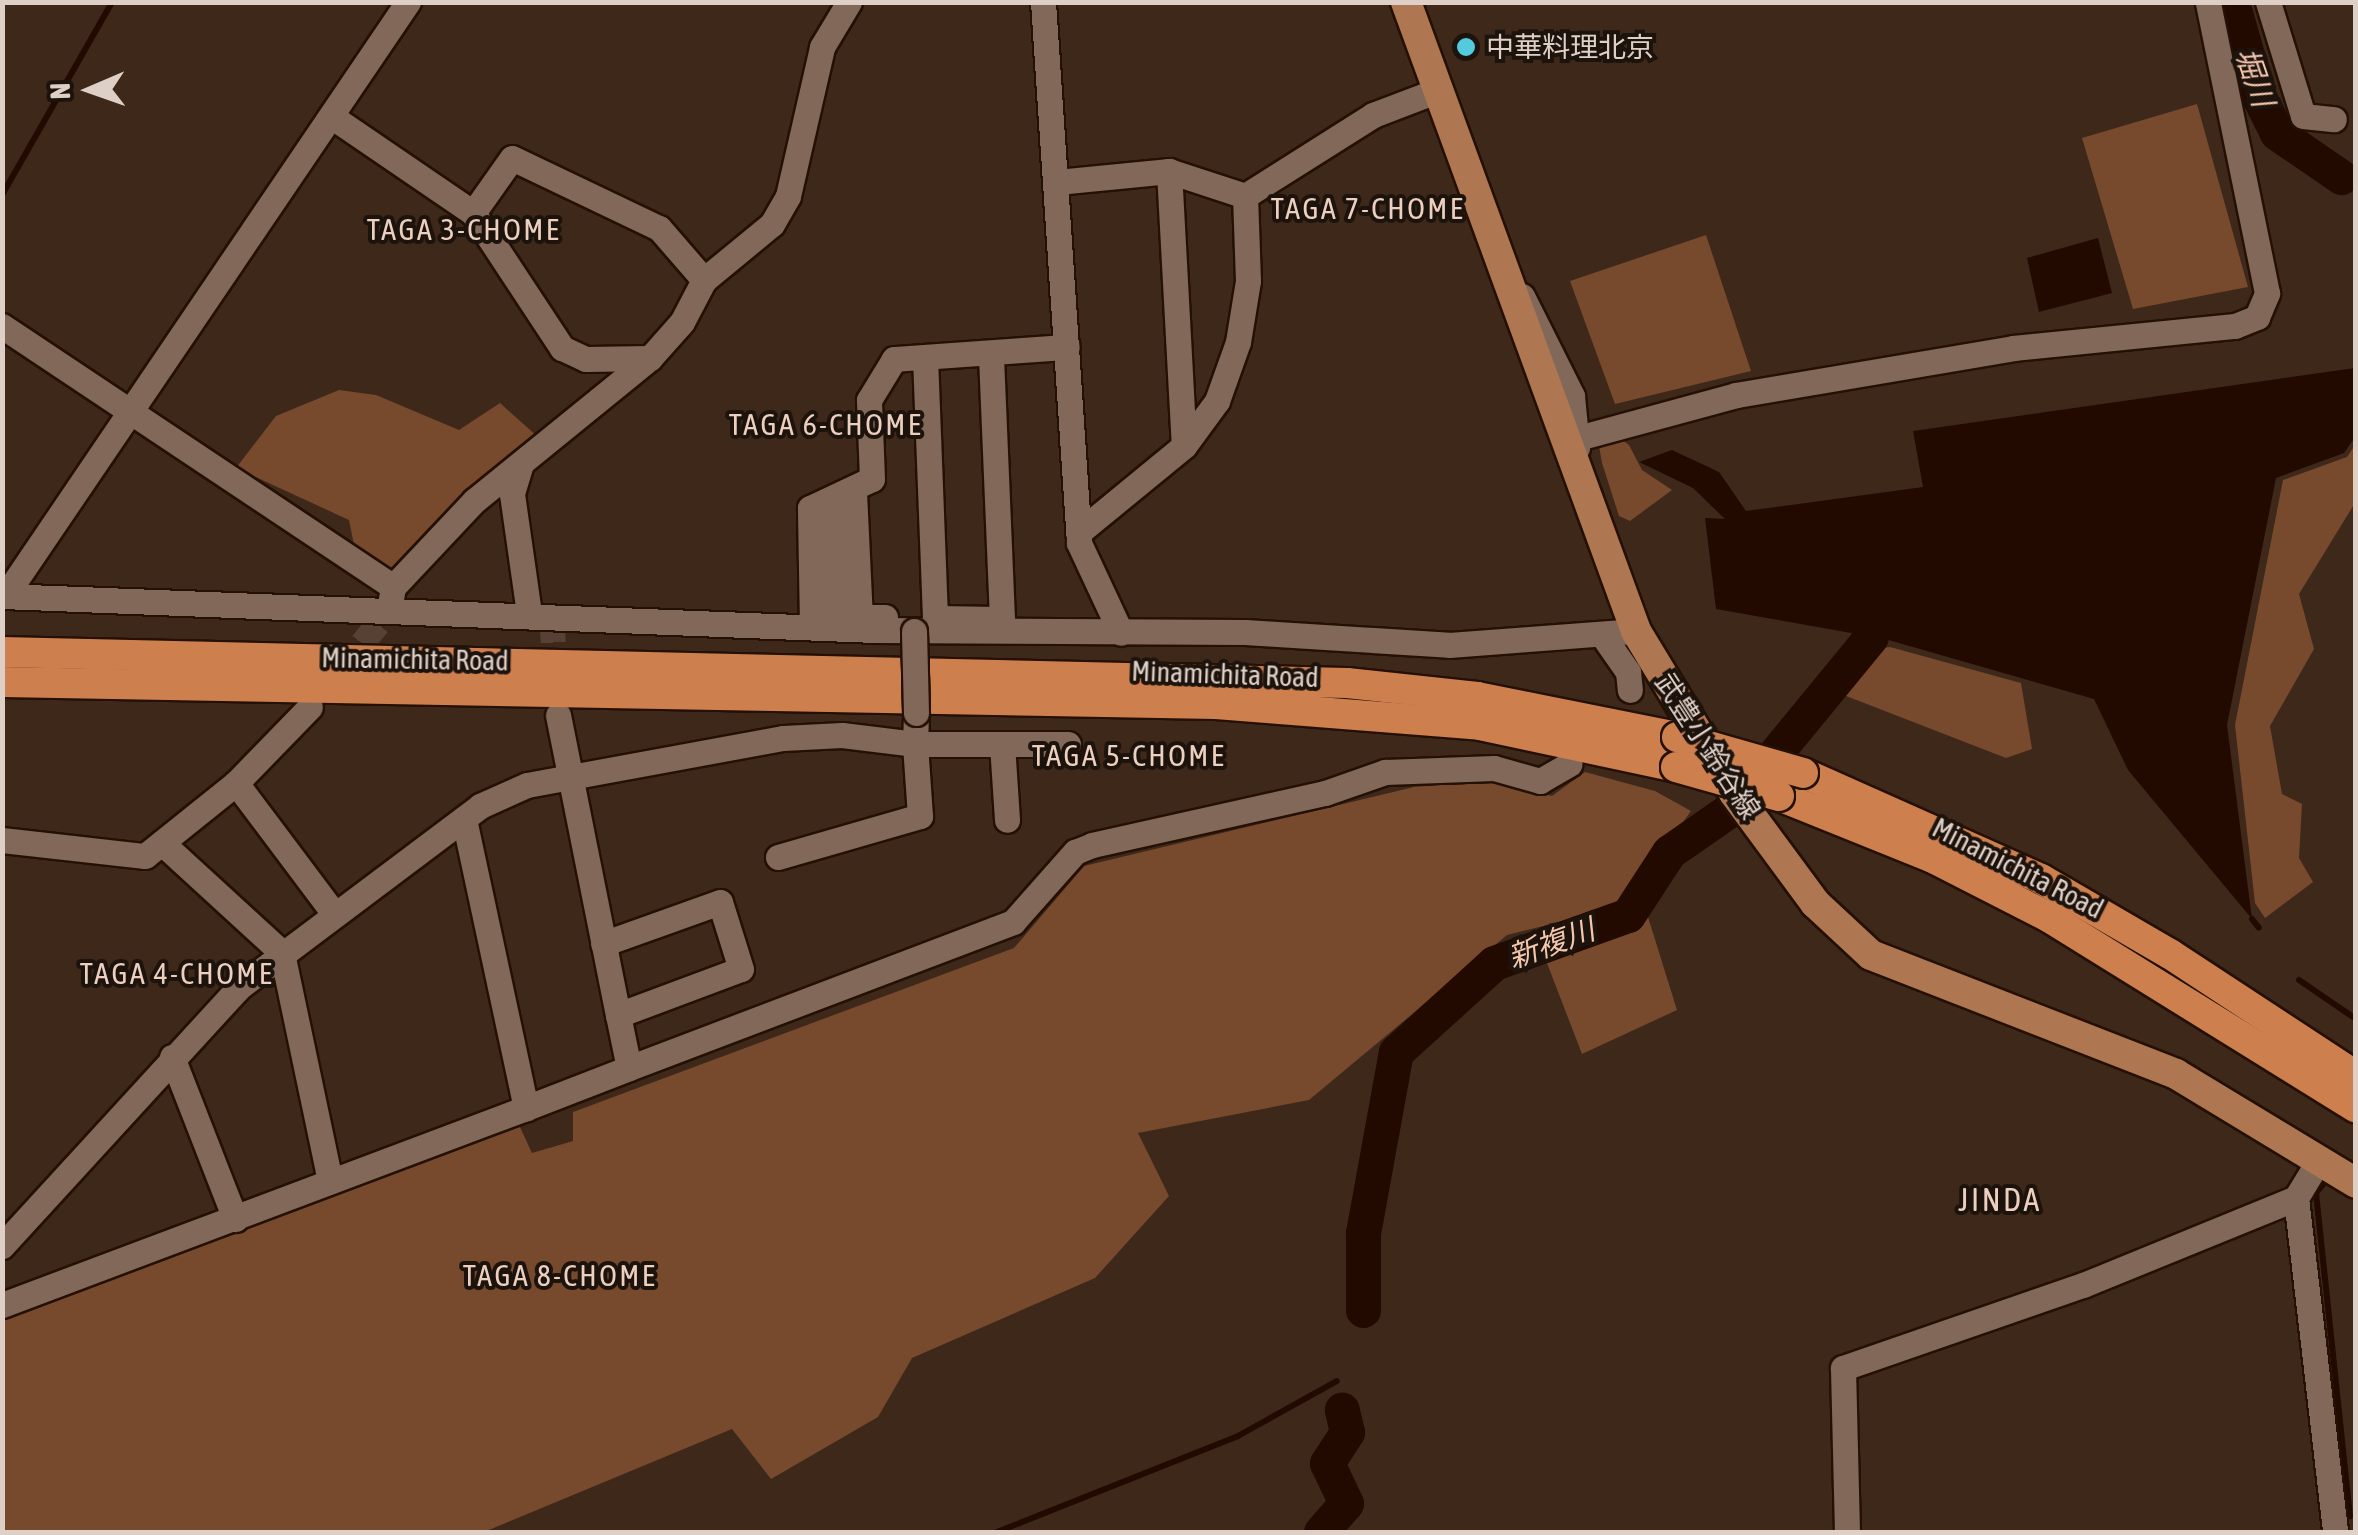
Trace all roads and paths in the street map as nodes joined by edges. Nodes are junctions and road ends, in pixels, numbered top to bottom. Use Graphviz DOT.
graph roads {
  1 [pos="408,2"];
  2 [pos="849,2"];
  3 [pos="1043,2"];
  4 [pos="1406,2"];
  5 [pos="2208,2"];
  6 [pos="2268,2"];
  7 [pos="1436,90"];
  8 [pos="331,116"];
  9 [pos="2334,118"];
  10 [pos="1168,171"];
  11 [pos="1056,182"];
  12 [pos="1246,196"];
  13 [pos="473,213"];
  14 [pos="704,280"];
  15 [pos="2,326"];
  16 [pos="1067,347"];
  17 [pos="990,353"];
  18 [pos="925,357"];
  19 [pos="650,358"];
  20 [pos="131,412"];
  21 [pos="1572,440"];
  22 [pos="1184,446"];
  23 [pos="520,467"];
  24 [pos="843,496"];
  25 [pos="1078,533"];
  26 [pos="4,596"];
  27 [pos="391,598"];
  28 [pos="529,614"];
  29 [pos="924,624"];
  30 [pos="812,626"];
  31 [pos="1636,631"];
  32 [pos="1121,633"];
  33 [pos="1604,636"];
  34 [pos="2,652"];
  35 [pos="2,682"];
  36 [pos="1630,690"];
  37 [pos="310,707"];
  38 [pos="558,715"];
  39 [pos="914,744"];
  40 [pos="1002,744"];
  41 [pos="1068,744"];
  42 [pos="1676,752"];
  43 [pos="1570,764"];
  44 [pos="566,776"];
  45 [pos="236,783"];
  46 [pos="464,819"];
  47 [pos="1007,820"];
  48 [pos="2,840"];
  49 [pos="162,843"];
  50 [pos="778,857"];
  51 [pos="334,912"];
  52 [pos="603,944"];
  53 [pos="282,953"];
  54 [pos="618,1014"];
  55 [pos="172,1057"];
  56 [pos="629,1068"];
  57 [pos="2356,1076"];
  58 [pos="526,1108"];
  59 [pos="2356,1108"];
  60 [pos="2320,1160"];
  61 [pos="330,1181"];
  62 [pos="2356,1183"];
  63 [pos="2296,1198"];
  64 [pos="235,1219"];
  65 [pos="2,1246"];
  66 [pos="2,1305"];
  67 [pos="1847,1532"];
  68 [pos="2339,1532"];
  69 [pos="2356,1532"];
  1 -- 8 [label="street"];
  2 -- 14 [label="street"];
  3 -- 11 [label="street"];
  4 -- 7 [label="main road, 武豊小鈴谷線"];
  5 -- 21 [label="street"];
  6 -- 9 [label="street"];
  7 -- 12 [label="street"];
  7 -- 21 [label="main road, 武豊小鈴谷線"];
  8 -- 13 [label="street"];
  8 -- 20 [label="street"];
  10 -- 11 [label="street"];
  10 -- 12 [label="street"];
  10 -- 22 [label="street"];
  11 -- 16 [label="street"];
  12 -- 22 [label="street"];
  13 -- 14 [label="street"];
  13 -- 19 [label="street"];
  14 -- 19 [label="street"];
  15 -- 20 [label="street"];
  16 -- 17 [label="street"];
  16 -- 25 [label="street"];
  17 -- 18 [label="street"];
  17 -- 29 [label="street"];
  18 -- 24 [label="street"];
  18 -- 29 [label="street"];
  19 -- 23 [label="street"];
  20 -- 26 [label="street"];
  20 -- 27 [label="street"];
  21 -- 31 [label="main road, 武豊小鈴谷線"];
  22 -- 25 [label="street"];
  23 -- 27 [label="street"];
  23 -- 28 [label="street"];
  24 -- 29 [label="street"];
  24 -- 30 [label="street"];
  25 -- 32 [label="street"];
  26 -- 27 [label="street"];
  27 -- 28 [label="street"];
  28 -- 30 [label="street"];
  29 -- 30 [label="street"];
  29 -- 32 [label="street"];
  29 -- 39 [label="street, bridge"];
  31 -- 33 [label="street"];
  31 -- 60 [label="main road, 武豊小鈴谷線"];
  32 -- 33 [label="street"];
  33 -- 36 [label="street"];
  34 -- 42 [label="highway, Minamichita Road"];
  35 -- 42 [label="highway, Minamichita Road"];
  37 -- 45 [label="street"];
  38 -- 44 [label="street"];
  39 -- 40 [label="street"];
  39 -- 44 [label="street"];
  39 -- 50 [label="street"];
  40 -- 41 [label="street"];
  40 -- 47 [label="street"];
  42 -- 57 [label="highway, Minamichita Road, bridge"];
  42 -- 59 [label="highway, Minamichita Road, bridge"];
  43 -- 56 [label="street"];
  44 -- 46 [label="street"];
  44 -- 52 [label="street"];
  45 -- 49 [label="street"];
  45 -- 51 [label="street"];
  46 -- 51 [label="street"];
  46 -- 58 [label="street"];
  48 -- 49 [label="street"];
  49 -- 53 [label="street"];
  51 -- 53 [label="street"];
  52 -- 54 [label="street"];
  52 -- 54 [label="street"];
  53 -- 55 [label="street"];
  53 -- 61 [label="street"];
  54 -- 56 [label="street"];
  55 -- 64 [label="street"];
  55 -- 65 [label="street"];
  56 -- 58 [label="street"];
  58 -- 61 [label="street"];
  60 -- 62 [label="main road, 武豊小鈴谷線"];
  60 -- 63 [label="street"];
  61 -- 64 [label="street"];
  63 -- 67 [label="street"];
  63 -- 68 [label="street"];
  64 -- 66 [label="street"];
  68 -- 69 [label="street"];
}
